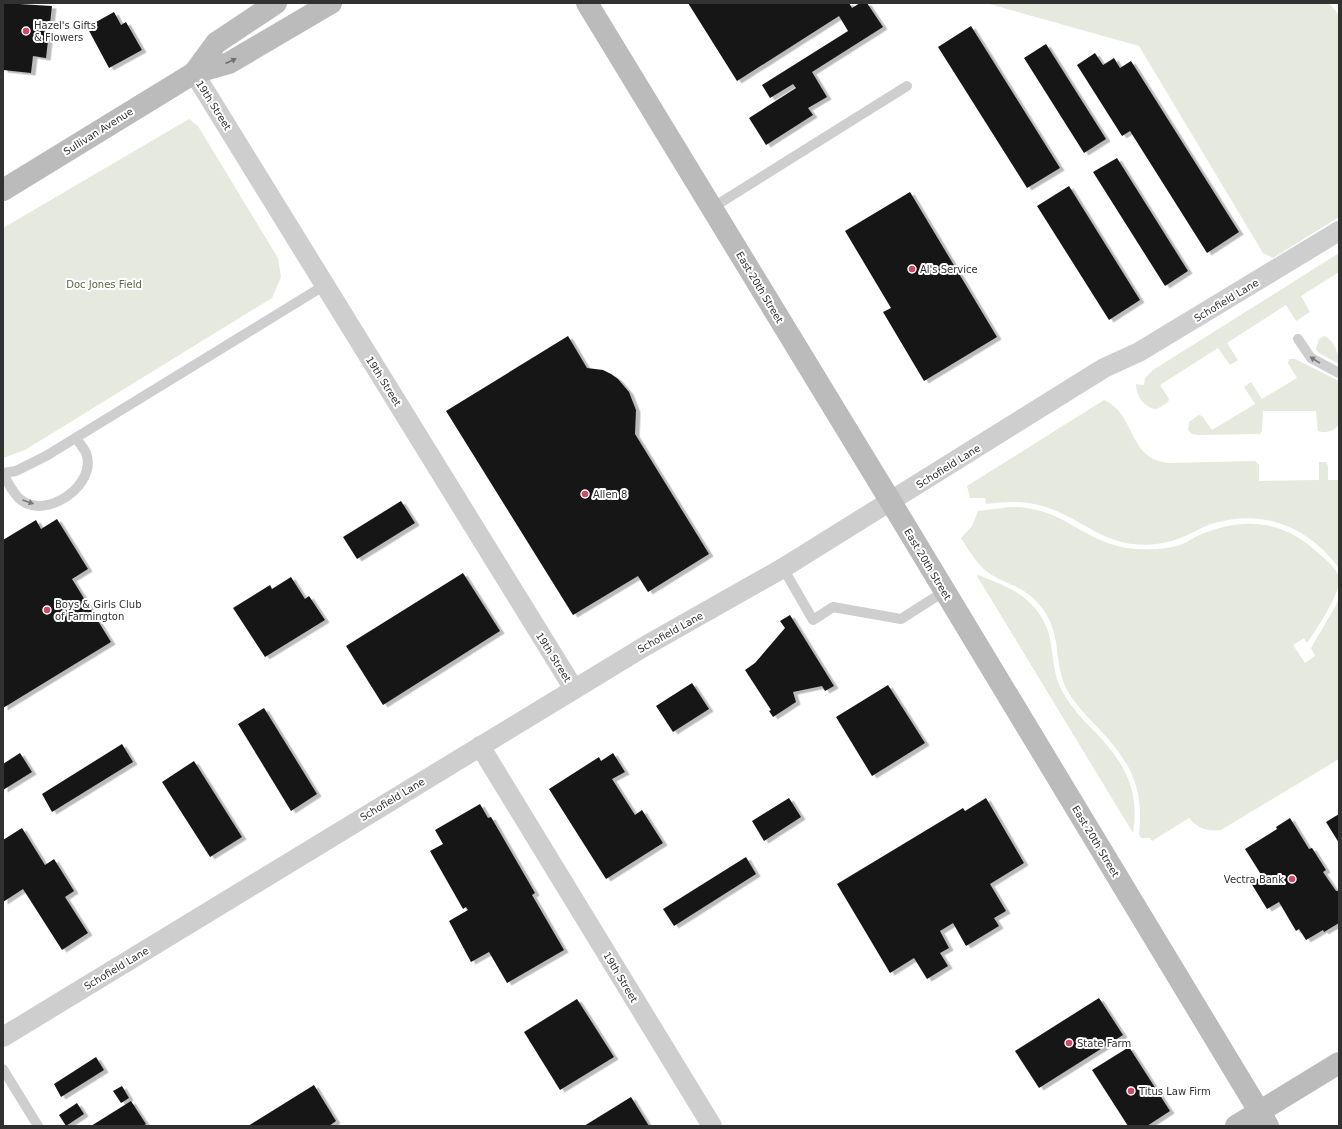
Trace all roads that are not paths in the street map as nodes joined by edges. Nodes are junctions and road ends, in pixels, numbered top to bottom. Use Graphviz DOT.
graph roads {
  1 [pos="276,3"];
  2 [pos="331,3"];
  3 [pos="570,3"];
  4 [pos="587,3"];
  5 [pos="606,34"];
  6 [pos="194,73"];
  7 [pos="907,86"];
  8 [pos="3,190"];
  9 [pos="712,208"];
  10 [pos="1339,231"];
  11 [pos="325,285"];
  12 [pos="1298,339"];
  13 [pos="1339,373"];
  14 [pos="76,438"];
  15 [pos="3,474"];
  16 [pos="891,502"];
  17 [pos="783,568"];
  18 [pos="945,592"];
  19 [pos="574,689"];
  20 [pos="480,746"];
  21 [pos="3,1037"];
  22 [pos="1339,1063"];
  23 [pos="3,1069"];
  24 [pos="1263,1119"];
  25 [pos="38,1126"];
  26 [pos="712,1126"];
  27 [pos="1236,1126"];
  1 -- 6 [label="main road, Sullivan Avenue"];
  6 -- 2 [label="main road, Sullivan Avenue, one-way"];
  3 -- 5 [label="main road"];
  4 -- 5 [label="main road, East 20th Street"];
  5 -- 9 [label="main road, East 20th Street"];
  6 -- 8 [label="main road, Sullivan Avenue"];
  6 -- 11 [label="street, 19th Street"];
  7 -- 9 [label="lane"];
  9 -- 16 [label="main road, East 20th Street"];
  10 -- 16 [label="street, Schofield Lane"];
  11 -- 14 [label="lane"];
  11 -- 19 [label="street, 19th Street"];
  13 -- 12 [label="lane, one-way"];
  14 -- 15 [label="lane"];
  15 -- 14 [label="lane, one-way"];
  16 -- 17 [label="street, Schofield Lane"];
  16 -- 18 [label="main road, East 20th Street"];
  17 -- 18 [label="lane"];
  17 -- 19 [label="street, Schofield Lane"];
  18 -- 24 [label="main road, East 20th Street"];
  19 -- 20 [label="street, Schofield Lane"];
  20 -- 21 [label="street, Schofield Lane"];
  20 -- 26 [label="street, 19th Street"];
  22 -- 24 [label="main road"];
  23 -- 25 [label="lane"];
  24 -- 27 [label="main road"];
}
